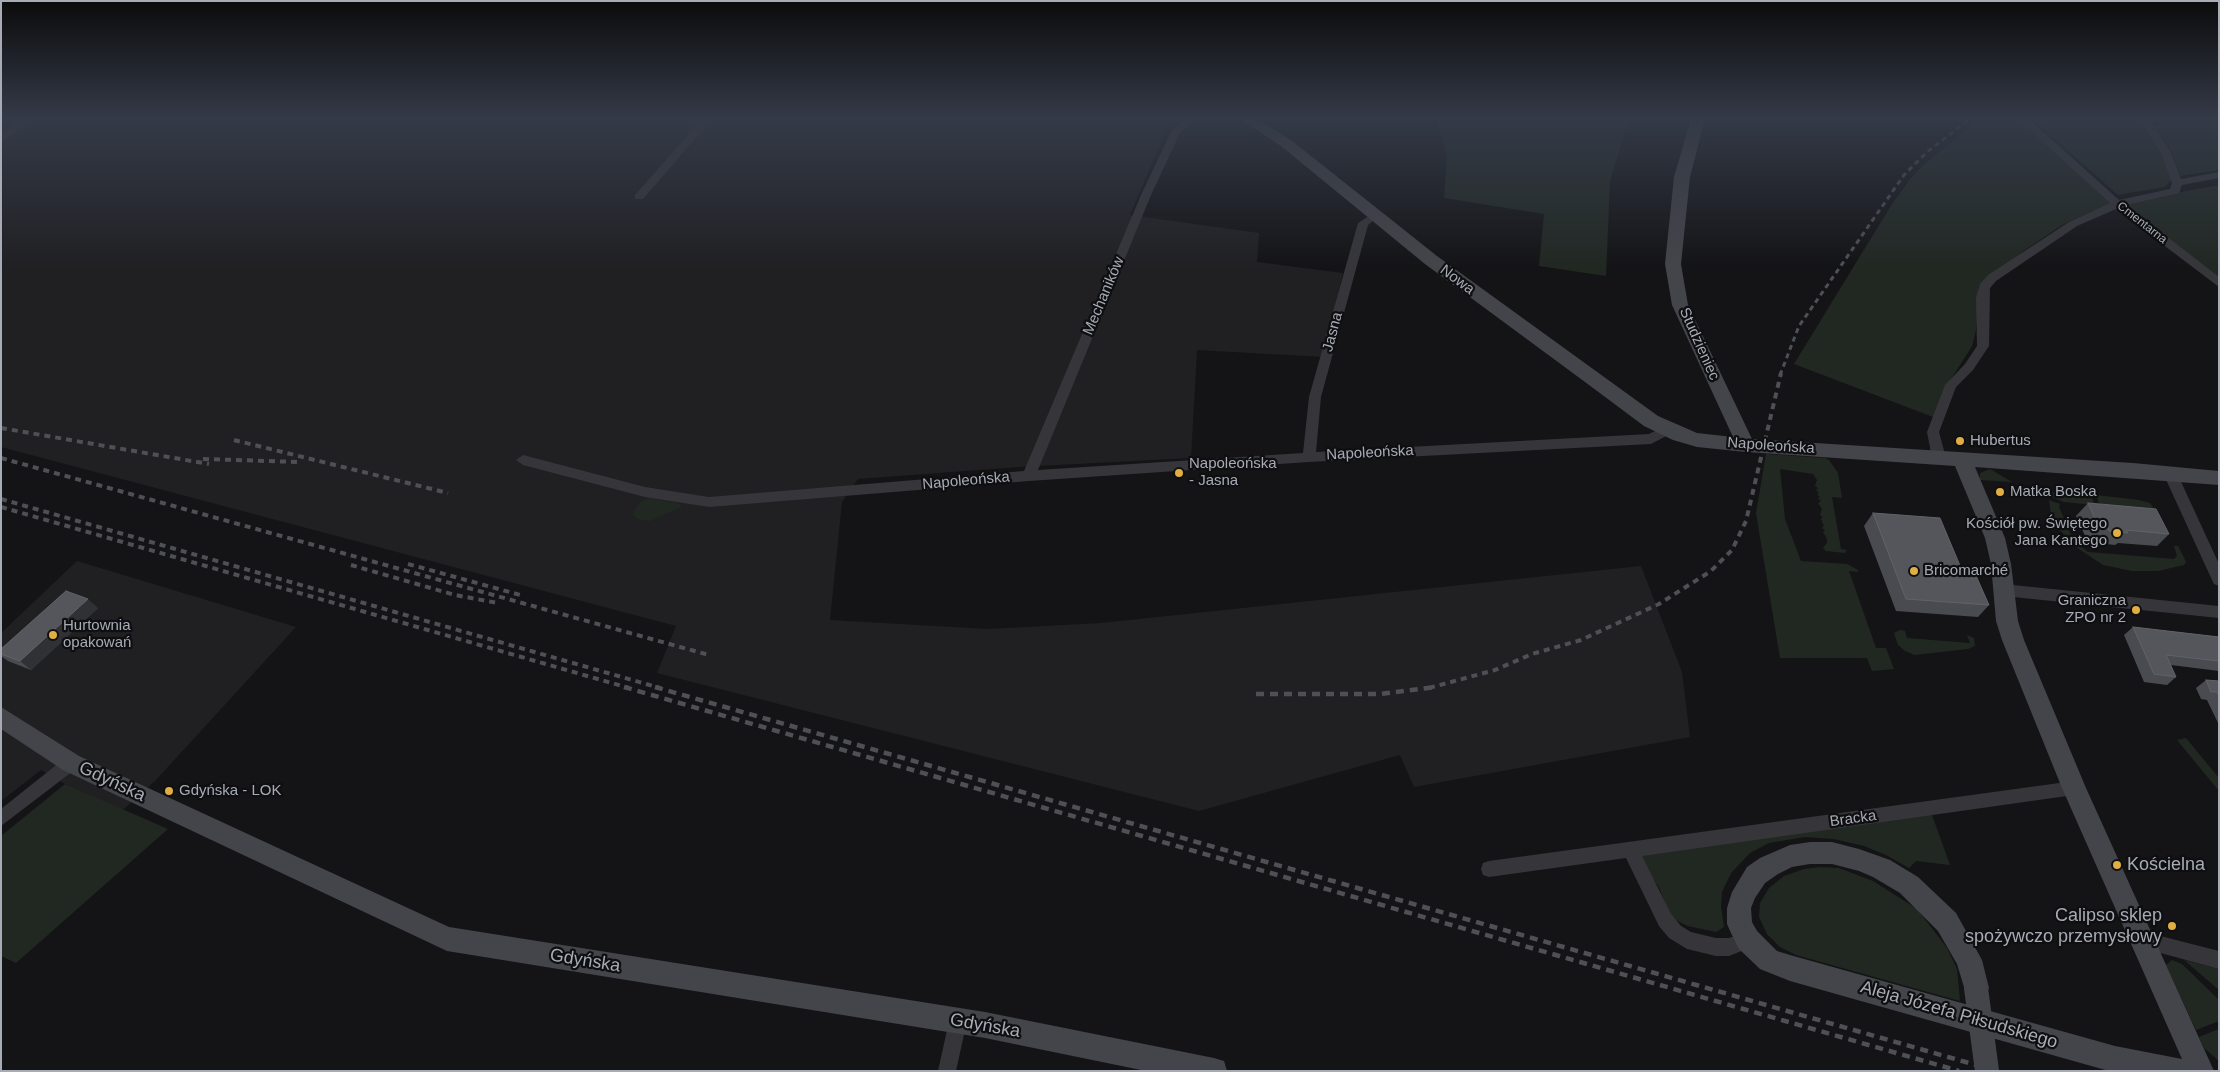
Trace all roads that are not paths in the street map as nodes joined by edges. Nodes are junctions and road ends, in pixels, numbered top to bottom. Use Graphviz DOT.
graph roads {
  1 [pos="663,169"];
  2 [pos="1158,169"];
  3 [pos="1320,169"];
  4 [pos="1684,169"];
  5 [pos="2078,169"];
  6 [pos="2172,169"];
  7 [pos="2219,175"];
  8 [pos="2177,182"];
  9 [pos="639,196"];
  10 [pos="2117,204"];
  11 [pos="1375,215"];
  12 [pos="2219,282"];
  13 [pos="1667,430"];
  14 [pos="1746,445"];
  15 [pos="1310,456"];
  16 [pos="1939,458"];
  17 [pos="1962,459"];
  18 [pos="522,460"];
  19 [pos="2170,473"];
  20 [pos="1028,476"];
  21 [pos="2219,478"];
  22 [pos="2219,580"];
  23 [pos="2002,590"];
  24 [pos="2219,612"];
  25 [pos="1,717"];
  26 [pos="71,763"];
  27 [pos="2074,788"];
  28 [pos="1,820"];
  29 [pos="1631,850"];
  30 [pos="1489,869"];
  31 [pos="1748,940"];
  32 [pos="2141,940"];
  33 [pos="2219,960"];
  34 [pos="958,1021"];
  35 [pos="947,1071"];
  36 [pos="1214,1071"];
  37 [pos="1987,1071"];
  38 [pos="2179,1071"];
  39 [pos="2200,1071"];
  1 -- 9 [label="street"];
  2 -- 20 [label="street, Mechaników"];
  3 -- 11 [label="main road, Nowa"];
  4 -- 14 [label="main road, Studzieniec"];
  5 -- 10 [label="street, Cmentarna"];
  6 -- 8 [label="street"];
  7 -- 8 [label="street"];
  8 -- 10 [label="street"];
  10 -- 12 [label="street, Cmentarna"];
  10 -- 16 [label="street"];
  11 -- 13 [label="main road, Nowa"];
  11 -- 15 [label="street, Jasna"];
  13 -- 14 [label="main road, Napoleońska"];
  13 -- 15 [label="street, Napoleońska"];
  14 -- 16 [label="main road, Napoleońska"];
  15 -- 20 [label="street, Napoleońska"];
  16 -- 17 [label="main road, Napoleońska"];
  17 -- 19 [label="main road, Napoleońska"];
  17 -- 23 [label="main road"];
  18 -- 20 [label="street, Napoleońska"];
  19 -- 21 [label="main road, Napoleońska"];
  19 -- 22 [label="street"];
  23 -- 24 [label="street"];
  23 -- 27 [label="main road"];
  25 -- 26 [label="main road, Gdyńska"];
  26 -- 28 [label="street"];
  26 -- 34 [label="main road, Gdyńska"];
  27 -- 29 [label="street, Bracka"];
  27 -- 32 [label="main road"];
  29 -- 30 [label="street, Bracka"];
  29 -- 31 [label="street"];
  31 -- 37 [label="main road, bridge"];
  31 -- 38 [label="main road, Aleja Józefa Piłsudskiego"];
  32 -- 33 [label="street"];
  32 -- 39 [label="main road"];
  34 -- 35 [label="street"];
  34 -- 36 [label="main road, Gdyńska"];
}
